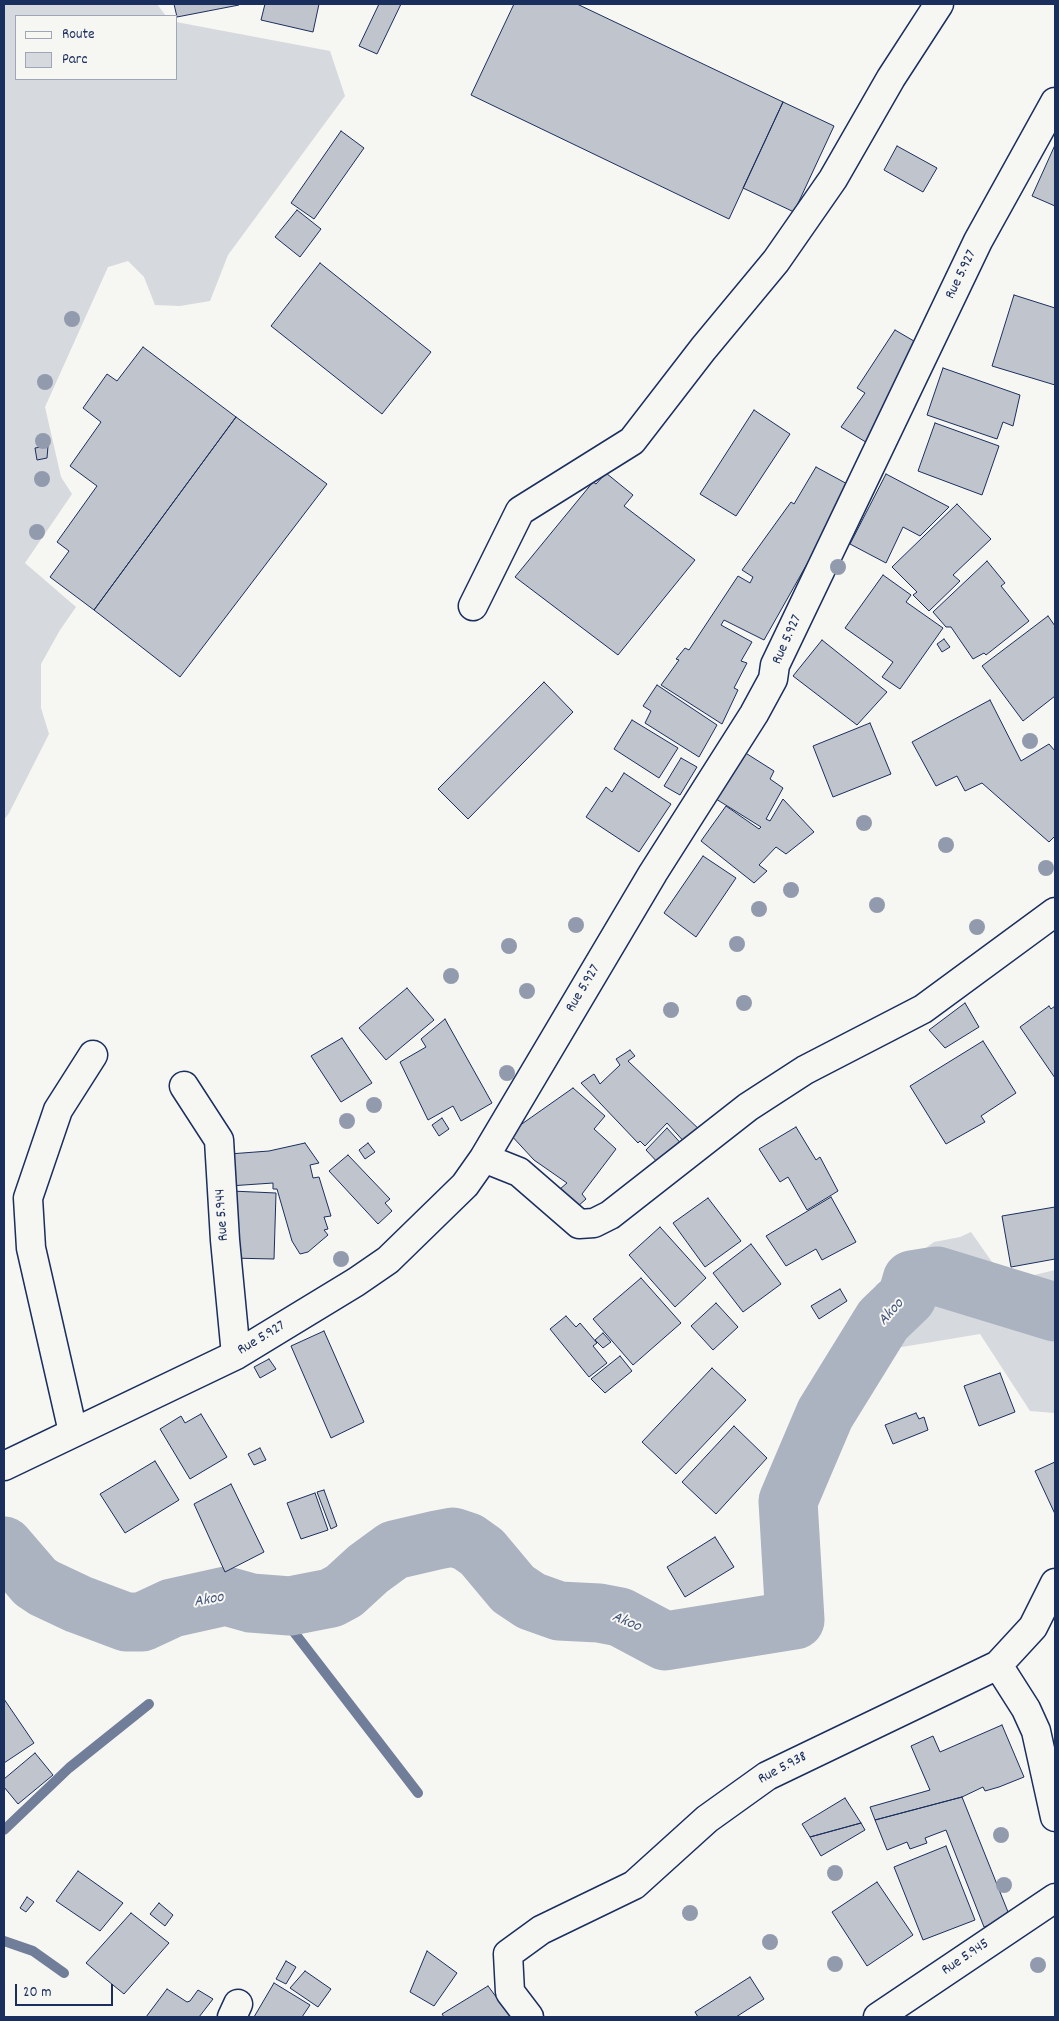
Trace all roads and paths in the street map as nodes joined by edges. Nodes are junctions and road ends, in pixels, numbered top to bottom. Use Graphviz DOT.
graph roads {
  1 [pos="939,4"];
  2 [pos="1055,102"];
  3 [pos="473,606"];
  4 [pos="1055,912"];
  5 [pos="92,1055"];
  6 [pos="184,1086"];
  7 [pos="484,1158"];
  8 [pos="236,1355"];
  9 [pos="74,1432"];
  10 [pos="4,1466"];
  11 [pos="1055,1583"];
  12 [pos="998,1665"];
  13 [pos="1055,1817"];
  14 [pos="1055,1898"];
  15 [pos="529,2017"];
  16 [pos="878,2017"];
  1 -- 3 [label="street"];
  2 -- 7 [label="street, Rue 5.927"];
  4 -- 7 [label="street"];
  5 -- 9 [label="street"];
  6 -- 8 [label="street, Rue 5.944"];
  7 -- 8 [label="street, Rue 5.927"];
  8 -- 9 [label="street, Rue 5.927"];
  9 -- 10 [label="street, Rue 5.927"];
  11 -- 12 [label="street"];
  12 -- 13 [label="street"];
  12 -- 15 [label="street, Rue 5.938"];
  14 -- 16 [label="street, Rue 5.945"];
}
